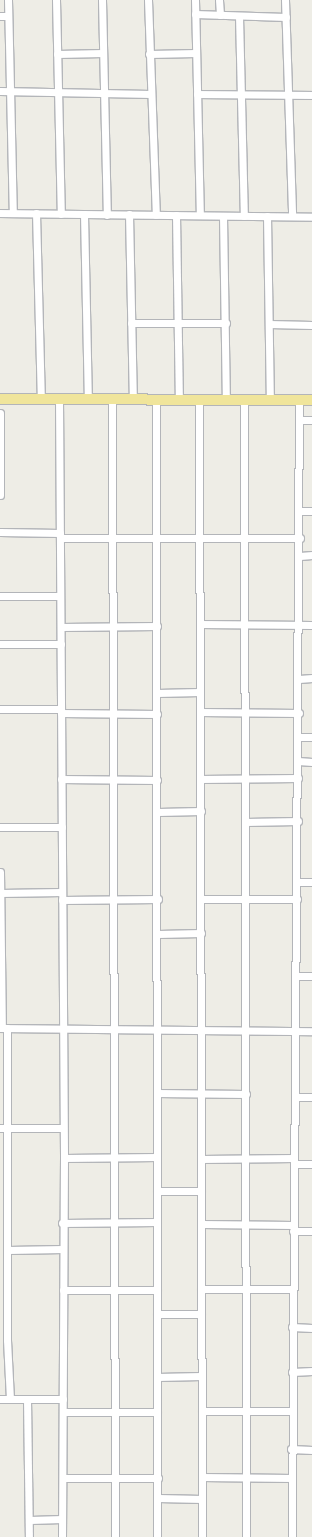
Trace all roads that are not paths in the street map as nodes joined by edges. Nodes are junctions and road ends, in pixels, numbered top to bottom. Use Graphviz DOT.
graph roads {
  1 [pos="8,0"];
  2 [pos="56,0"];
  3 [pos="102,0"];
  4 [pos="148,0"];
  5 [pos="195,0"];
  6 [pos="220,0"];
  7 [pos="285,0"];
  8 [pos="195,14"];
  9 [pos="220,15"];
  10 [pos="0,16"];
  11 [pos="8,16"];
  12 [pos="239,16"];
  13 [pos="286,17"];
  14 [pos="196,53"];
  15 [pos="57,54"];
  16 [pos="103,54"];
  17 [pos="149,54"];
  18 [pos="0,92"];
  19 [pos="8,92"];
  20 [pos="57,93"];
  21 [pos="106,93"];
  22 [pos="151,94"];
  23 [pos="197,94"];
  24 [pos="242,94"];
  25 [pos="287,95"];
  26 [pos="312,95"];
  27 [pos="0,213"];
  28 [pos="13,213"];
  29 [pos="36,213"];
  30 [pos="61,214"];
  31 [pos="84,214"];
  32 [pos="130,214"];
  33 [pos="107,215"];
  34 [pos="156,215"];
  35 [pos="176,215"];
  36 [pos="200,215"];
  37 [pos="224,216"];
  38 [pos="244,216"];
  39 [pos="267,216"];
  40 [pos="292,216"];
  41 [pos="312,217"];
  42 [pos="226,322"];
  43 [pos="131,323"];
  44 [pos="178,323"];
  45 [pos="269,324"];
  46 [pos="312,325"];
  47 [pos="0,398"];
  48 [pos="41,398"];
  49 [pos="59,399"];
  50 [pos="88,399"];
  51 [pos="112,399"];
  52 [pos="133,399"];
  53 [pos="156,399"];
  54 [pos="180,399"];
  55 [pos="199,399"];
  56 [pos="226,399"];
  57 [pos="244,399"];
  58 [pos="270,399"];
  59 [pos="299,400"];
  60 [pos="312,400"];
  61 [pos="0,413"];
  62 [pos="300,420"];
  63 [pos="312,420"];
  64 [pos="0,481"];
  65 [pos="0,495"];
  66 [pos="300,511"];
  67 [pos="312,511"];
  68 [pos="0,532"];
  69 [pos="60,536"];
  70 [pos="157,537"];
  71 [pos="200,537"];
  72 [pos="246,537"];
  73 [pos="113,538"];
  74 [pos="300,538"];
  75 [pos="312,555"];
  76 [pos="300,556"];
  77 [pos="0,596"];
  78 [pos="60,596"];
  79 [pos="200,624"];
  80 [pos="246,624"];
  81 [pos="299,625"];
  82 [pos="312,625"];
  83 [pos="113,626"];
  84 [pos="157,626"];
  85 [pos="60,627"];
  86 [pos="0,644"];
  87 [pos="61,644"];
  88 [pos="312,678"];
  89 [pos="299,679"];
  90 [pos="200,692"];
  91 [pos="157,694"];
  92 [pos="0,709"];
  93 [pos="61,711"];
  94 [pos="246,711"];
  95 [pos="200,712"];
  96 [pos="113,713"];
  97 [pos="299,713"];
  98 [pos="157,714"];
  99 [pos="298,737"];
  100 [pos="312,737"];
  101 [pos="298,761"];
  102 [pos="312,762"];
  103 [pos="200,778"];
  104 [pos="246,778"];
  105 [pos="298,778"];
  106 [pos="61,779"];
  107 [pos="113,780"];
  108 [pos="157,780"];
  109 [pos="201,811"];
  110 [pos="158,812"];
  111 [pos="298,821"];
  112 [pos="246,822"];
  113 [pos="62,827"];
  114 [pos="0,828"];
  115 [pos="0,872"];
  116 [pos="297,882"];
  117 [pos="312,882"];
  118 [pos="0,893"];
  119 [pos="62,896"];
  120 [pos="297,898"];
  121 [pos="114,899"];
  122 [pos="158,899"];
  123 [pos="201,899"];
  124 [pos="246,899"];
  125 [pos="201,933"];
  126 [pos="158,934"];
  127 [pos="0,946"];
  128 [pos="297,976"];
  129 [pos="312,976"];
  130 [pos="63,1027"];
  131 [pos="3,1028"];
  132 [pos="114,1028"];
  133 [pos="157,1029"];
  134 [pos="201,1030"];
  135 [pos="246,1030"];
  136 [pos="296,1030"];
  137 [pos="312,1031"];
  138 [pos="157,1093"];
  139 [pos="202,1093"];
  140 [pos="246,1094"];
  141 [pos="295,1097"];
  142 [pos="312,1097"];
  143 [pos="0,1128"];
  144 [pos="9,1128"];
  145 [pos="63,1128"];
  146 [pos="157,1157"];
  147 [pos="246,1157"];
  148 [pos="64,1158"];
  149 [pos="114,1158"];
  150 [pos="201,1159"];
  151 [pos="294,1161"];
  152 [pos="312,1164"];
  153 [pos="157,1191"];
  154 [pos="201,1191"];
  155 [pos="114,1222"];
  156 [pos="157,1222"];
  157 [pos="62,1223"];
  158 [pos="202,1224"];
  159 [pos="245,1225"];
  160 [pos="293,1228"];
  161 [pos="312,1231"];
  162 [pos="63,1249"];
  163 [pos="8,1250"];
  164 [pos="4,1277"];
  165 [pos="201,1289"];
  166 [pos="245,1289"];
  167 [pos="292,1289"];
  168 [pos="63,1290"];
  169 [pos="157,1290"];
  170 [pos="114,1291"];
  171 [pos="157,1314"];
  172 [pos="201,1314"];
  173 [pos="292,1327"];
  174 [pos="312,1328"];
  175 [pos="292,1372"];
  176 [pos="312,1372"];
  177 [pos="201,1376"];
  178 [pos="157,1377"];
  179 [pos="63,1398"];
  180 [pos="0,1399"];
  181 [pos="10,1399"];
  182 [pos="27,1399"];
  183 [pos="114,1411"];
  184 [pos="202,1411"];
  185 [pos="246,1411"];
  186 [pos="292,1411"];
  187 [pos="63,1412"];
  188 [pos="157,1412"];
  189 [pos="292,1449"];
  190 [pos="312,1450"];
  191 [pos="202,1477"];
  192 [pos="246,1477"];
  193 [pos="62,1478"];
  194 [pos="158,1478"];
  195 [pos="292,1478"];
  196 [pos="115,1479"];
  197 [pos="158,1498"];
  198 [pos="202,1499"];
  199 [pos="62,1519"];
  200 [pos="30,1520"];
  201 [pos="29,1537"];
  202 [pos="62,1537"];
  203 [pos="115,1537"];
  204 [pos="157,1537"];
  205 [pos="202,1537"];
  206 [pos="246,1537"];
  207 [pos="292,1537"];
  1 -- 11 [label="street"];
  2 -- 15 [label="street"];
  3 -- 16 [label="street"];
  4 -- 17 [label="street"];
  5 -- 8 [label="street"];
  6 -- 9 [label="street"];
  7 -- 13 [label="street"];
  8 -- 9 [label="street"];
  8 -- 14 [label="street"];
  9 -- 12 [label="street"];
  10 -- 11 [label="street"];
  11 -- 19 [label="street"];
  12 -- 13 [label="street"];
  12 -- 24 [label="street"];
  13 -- 25 [label="street"];
  14 -- 17 [label="street"];
  14 -- 23 [label="street"];
  15 -- 16 [label="street"];
  15 -- 20 [label="street"];
  16 -- 21 [label="street"];
  17 -- 22 [label="street"];
  18 -- 19 [label="street"];
  19 -- 20 [label="street"];
  19 -- 28 [label="street"];
  20 -- 21 [label="street"];
  20 -- 30 [label="street"];
  21 -- 22 [label="street"];
  21 -- 33 [label="street"];
  22 -- 34 [label="street"];
  23 -- 24 [label="street"];
  23 -- 36 [label="street"];
  24 -- 25 [label="street"];
  24 -- 38 [label="street"];
  25 -- 26 [label="street"];
  25 -- 40 [label="street"];
  27 -- 28 [label="street"];
  28 -- 29 [label="street"];
  29 -- 30 [label="street"];
  29 -- 48 [label="street"];
  30 -- 31 [label="street"];
  31 -- 33 [label="street"];
  31 -- 50 [label="street"];
  32 -- 33 [label="street"];
  32 -- 34 [label="street"];
  32 -- 43 [label="street"];
  34 -- 35 [label="street"];
  35 -- 36 [label="street"];
  35 -- 44 [label="street"];
  36 -- 37 [label="street"];
  37 -- 38 [label="street"];
  37 -- 42 [label="street"];
  38 -- 39 [label="street"];
  39 -- 40 [label="street"];
  39 -- 45 [label="street"];
  40 -- 41 [label="street"];
  42 -- 44 [label="street"];
  42 -- 56 [label="street"];
  43 -- 44 [label="street"];
  43 -- 52 [label="street"];
  44 -- 54 [label="street"];
  45 -- 46 [label="street"];
  45 -- 58 [label="street"];
  47 -- 48 [label="highway"];
  48 -- 49 [label="highway"];
  49 -- 50 [label="highway"];
  49 -- 69 [label="street"];
  50 -- 51 [label="highway"];
  51 -- 52 [label="highway"];
  51 -- 73 [label="street"];
  52 -- 53 [label="highway"];
  53 -- 54 [label="highway"];
  53 -- 70 [label="street"];
  54 -- 55 [label="highway"];
  55 -- 56 [label="highway"];
  55 -- 71 [label="street"];
  56 -- 57 [label="highway"];
  57 -- 58 [label="highway"];
  57 -- 72 [label="street"];
  58 -- 59 [label="highway"];
  59 -- 60 [label="highway"];
  59 -- 62 [label="street"];
  61 -- 64 [label="street"];
  62 -- 63 [label="street"];
  62 -- 66 [label="street"];
  64 -- 65 [label="street"];
  66 -- 67 [label="street"];
  66 -- 74 [label="street"];
  68 -- 69 [label="street"];
  69 -- 73 [label="street"];
  69 -- 78 [label="street"];
  70 -- 71 [label="street"];
  70 -- 73 [label="street"];
  70 -- 84 [label="street"];
  71 -- 72 [label="street"];
  71 -- 79 [label="street"];
  72 -- 74 [label="street"];
  72 -- 80 [label="street"];
  73 -- 83 [label="street"];
  74 -- 76 [label="street"];
  75 -- 76 [label="street"];
  76 -- 81 [label="street"];
  77 -- 78 [label="street"];
  78 -- 85 [label="street"];
  79 -- 80 [label="street"];
  79 -- 90 [label="street"];
  80 -- 81 [label="street"];
  80 -- 94 [label="street"];
  81 -- 82 [label="street"];
  81 -- 89 [label="street"];
  83 -- 84 [label="street"];
  83 -- 85 [label="street"];
  83 -- 96 [label="street"];
  84 -- 91 [label="street"];
  85 -- 87 [label="street"];
  86 -- 87 [label="street"];
  87 -- 93 [label="street"];
  88 -- 89 [label="street"];
  89 -- 97 [label="street"];
  90 -- 91 [label="street"];
  90 -- 95 [label="street"];
  91 -- 98 [label="street"];
  92 -- 93 [label="street"];
  93 -- 96 [label="street"];
  93 -- 106 [label="street"];
  94 -- 95 [label="street"];
  94 -- 97 [label="street"];
  94 -- 104 [label="street"];
  95 -- 103 [label="street"];
  96 -- 98 [label="street"];
  96 -- 107 [label="street"];
  97 -- 99 [label="street"];
  98 -- 108 [label="street"];
  99 -- 100 [label="street"];
  99 -- 101 [label="street"];
  101 -- 102 [label="street"];
  101 -- 105 [label="street"];
  103 -- 104 [label="street"];
  103 -- 109 [label="street"];
  104 -- 105 [label="street"];
  104 -- 112 [label="street"];
  105 -- 111 [label="street"];
  106 -- 107 [label="street"];
  106 -- 113 [label="street"];
  107 -- 108 [label="street"];
  107 -- 121 [label="street"];
  108 -- 110 [label="street"];
  109 -- 110 [label="street"];
  109 -- 123 [label="street"];
  110 -- 122 [label="street"];
  111 -- 112 [label="street"];
  111 -- 116 [label="street"];
  112 -- 124 [label="street"];
  113 -- 114 [label="street"];
  113 -- 119 [label="street"];
  115 -- 118 [label="street"];
  116 -- 117 [label="street"];
  116 -- 120 [label="street"];
  118 -- 119 [label="street"];
  118 -- 127 [label="street"];
  119 -- 121 [label="street"];
  119 -- 130 [label="street"];
  120 -- 124 [label="street"];
  120 -- 128 [label="street"];
  121 -- 122 [label="street"];
  121 -- 132 [label="street"];
  122 -- 126 [label="street"];
  123 -- 124 [label="street"];
  123 -- 125 [label="street"];
  124 -- 135 [label="street"];
  125 -- 126 [label="street"];
  125 -- 134 [label="street"];
  126 -- 133 [label="street"];
  127 -- 131 [label="street"];
  128 -- 129 [label="street"];
  128 -- 136 [label="street"];
  130 -- 131 [label="street"];
  130 -- 132 [label="street"];
  130 -- 145 [label="street"];
  131 -- 144 [label="street"];
  132 -- 133 [label="street"];
  132 -- 149 [label="street"];
  133 -- 134 [label="street"];
  133 -- 138 [label="street"];
  134 -- 135 [label="street"];
  134 -- 139 [label="street"];
  135 -- 136 [label="street"];
  135 -- 140 [label="street"];
  136 -- 137 [label="street"];
  136 -- 141 [label="street"];
  138 -- 139 [label="street"];
  138 -- 146 [label="street"];
  139 -- 140 [label="street"];
  139 -- 150 [label="street"];
  140 -- 147 [label="street"];
  141 -- 142 [label="street"];
  141 -- 151 [label="street"];
  143 -- 144 [label="street"];
  144 -- 145 [label="street"];
  144 -- 163 [label="street"];
  145 -- 148 [label="street"];
  146 -- 149 [label="street"];
  146 -- 153 [label="street"];
  147 -- 150 [label="street"];
  147 -- 151 [label="street"];
  147 -- 159 [label="street"];
  148 -- 149 [label="street"];
  148 -- 157 [label="street"];
  149 -- 155 [label="street"];
  150 -- 154 [label="street"];
  151 -- 152 [label="street"];
  151 -- 160 [label="street"];
  153 -- 154 [label="street"];
  153 -- 156 [label="street"];
  154 -- 158 [label="street"];
  155 -- 156 [label="street"];
  155 -- 157 [label="street"];
  155 -- 170 [label="street"];
  156 -- 169 [label="street"];
  157 -- 162 [label="street"];
  158 -- 159 [label="street"];
  158 -- 165 [label="street"];
  159 -- 160 [label="street"];
  159 -- 166 [label="street"];
  160 -- 161 [label="street"];
  160 -- 167 [label="street"];
  162 -- 163 [label="street"];
  162 -- 168 [label="street"];
  163 -- 164 [label="street"];
  164 -- 181 [label="street"];
  165 -- 166 [label="street"];
  165 -- 172 [label="street"];
  166 -- 167 [label="street"];
  166 -- 185 [label="street"];
  167 -- 173 [label="street"];
  168 -- 170 [label="street"];
  168 -- 179 [label="street"];
  169 -- 170 [label="street"];
  169 -- 171 [label="street"];
  170 -- 183 [label="street"];
  171 -- 172 [label="street"];
  171 -- 178 [label="street"];
  172 -- 177 [label="street"];
  173 -- 174 [label="street"];
  173 -- 175 [label="street"];
  175 -- 176 [label="street"];
  175 -- 186 [label="street"];
  177 -- 178 [label="street"];
  177 -- 184 [label="street"];
  178 -- 188 [label="street"];
  179 -- 182 [label="street"];
  179 -- 187 [label="street"];
  180 -- 181 [label="street"];
  181 -- 182 [label="street"];
  182 -- 200 [label="street"];
  183 -- 187 [label="street"];
  183 -- 188 [label="street"];
  183 -- 196 [label="street"];
  184 -- 185 [label="street"];
  184 -- 191 [label="street"];
  185 -- 186 [label="street"];
  185 -- 192 [label="street"];
  186 -- 189 [label="street"];
  187 -- 193 [label="street"];
  188 -- 194 [label="street"];
  189 -- 190 [label="street"];
  189 -- 195 [label="street"];
  191 -- 192 [label="street"];
  191 -- 198 [label="street"];
  192 -- 195 [label="street"];
  192 -- 206 [label="street"];
  193 -- 196 [label="street"];
  193 -- 199 [label="street"];
  194 -- 196 [label="street"];
  194 -- 197 [label="street"];
  195 -- 207 [label="street"];
  196 -- 203 [label="street"];
  197 -- 198 [label="street"];
  197 -- 204 [label="street"];
  198 -- 205 [label="street"];
  199 -- 200 [label="street"];
  199 -- 202 [label="street"];
  200 -- 201 [label="street"];
}
